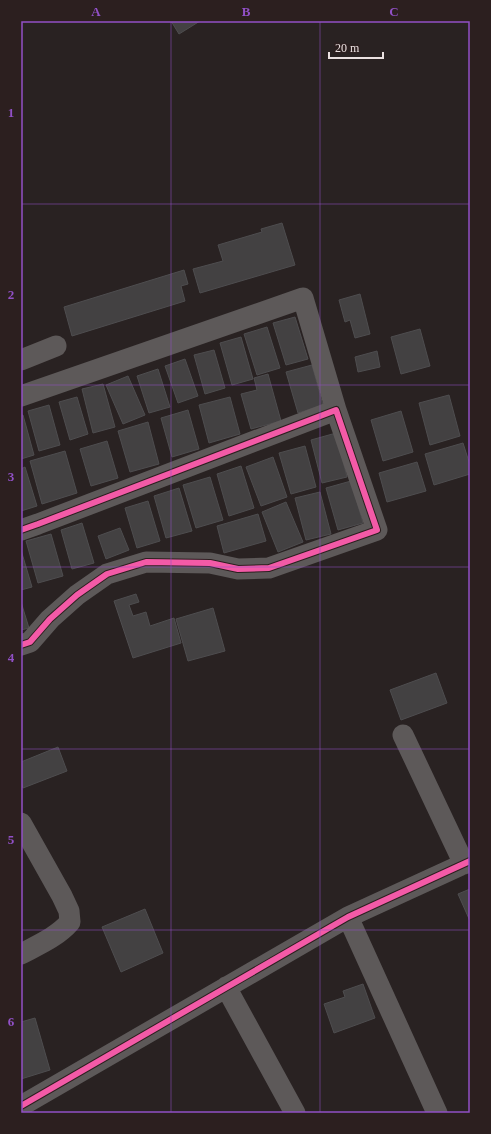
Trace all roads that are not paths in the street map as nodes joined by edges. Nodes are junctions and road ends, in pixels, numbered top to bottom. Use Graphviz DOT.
graph roads {
  1 [pos="56,346"];
  2 [pos="21,360"];
  3 [pos="21,396"];
  4 [pos="336,410"];
  5 [pos="21,530"];
  6 [pos="21,645"];
  7 [pos="403,735"];
  8 [pos="21,823"];
  9 [pos="467,863"];
  10 [pos="348,917"];
  11 [pos="21,954"];
  12 [pos="226,987"];
  13 [pos="21,1106"];
  14 [pos="295,1113"];
  15 [pos="437,1113"];
  1 -- 2 [label="street"];
  3 -- 4 [label="street"];
  4 -- 5 [label="street"];
  4 -- 6 [label="street"];
  7 -- 9 [label="street"];
  8 -- 11 [label="street"];
  9 -- 10 [label="street"];
  10 -- 12 [label="street"];
  10 -- 15 [label="street"];
  12 -- 13 [label="street"];
  12 -- 14 [label="street"];
}
